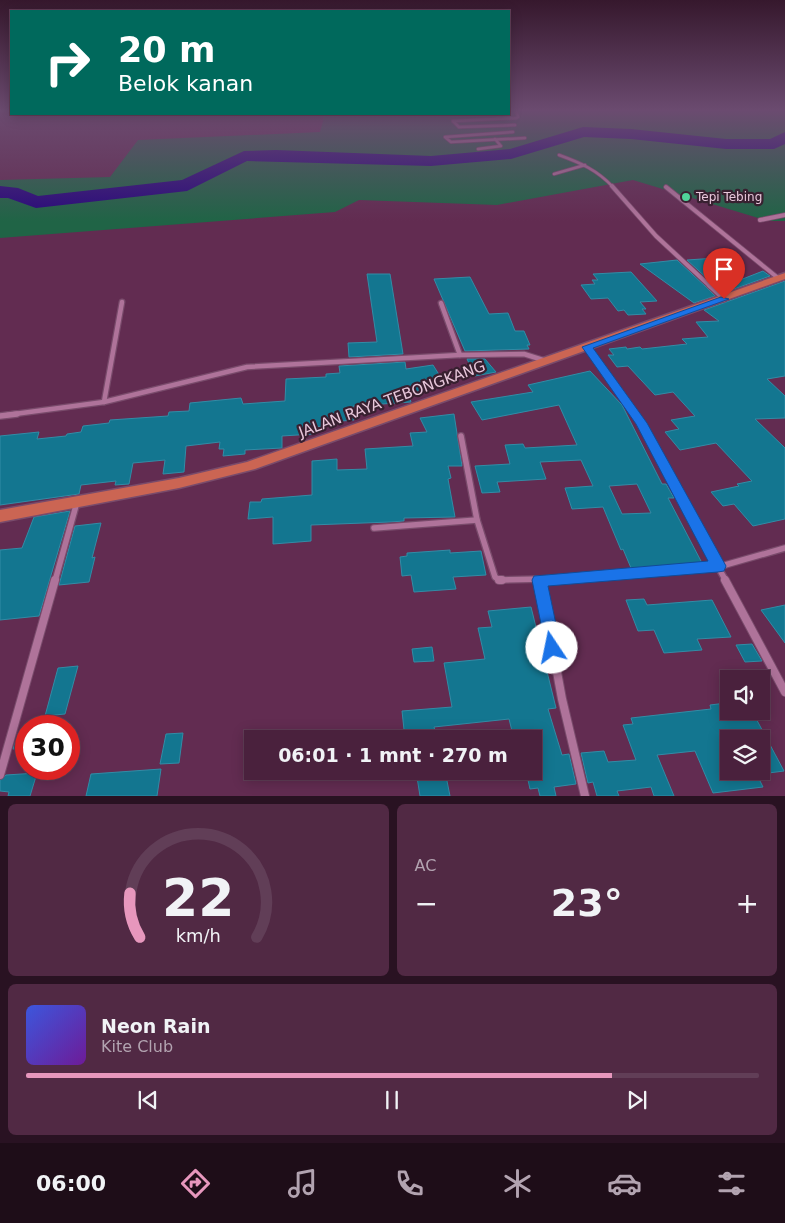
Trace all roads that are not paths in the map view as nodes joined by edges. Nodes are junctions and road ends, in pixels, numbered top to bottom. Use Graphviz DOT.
graph roads {
  1 [pos="492,147"];
  2 [pos="478,149"];
  3 [pos="559,155"];
  4 [pos="585,164"];
  5 [pos="554,174"];
  6 [pos="666,187"];
  7 [pos="785,215"];
  8 [pos="760,220"];
  9 [pos="782,277"];
  10 [pos="724,299"];
  11 [pos="122,302"];
  12 [pos="441,303"];
  13 [pos="587,347"];
  14 [pos="460,355"];
  15 [pos="546,361"];
  16 [pos="104,402"];
  17 [pos="0,416"];
  18 [pos="461,436"];
  19 [pos="77,501"];
  20 [pos="0,516"];
  21 [pos="476,520"];
  22 [pos="374,528"];
  23 [pos="785,548"];
  24 [pos="718,566"];
  25 [pos="540,580"];
  26 [pos="785,692"];
  27 [pos="0,775"];
  28 [pos="585,796"];
  1 -- 2 [label="street"];
  3 -- 4 [label="street"];
  4 -- 5 [label="street"];
  4 -- 10 [label="street"];
  6 -- 9 [label="street"];
  7 -- 8 [label="street"];
  9 -- 10 [label="main road, JALAN RAYA TEBONGKANG"];
  10 -- 13 [label="main road, JALAN RAYA TEBONGKANG"];
  11 -- 16 [label="street"];
  12 -- 14 [label="street"];
  13 -- 15 [label="main road, JALAN RAYA TEBONGKANG"];
  13 -- 24 [label="street"];
  14 -- 15 [label="street"];
  14 -- 16 [label="street"];
  15 -- 19 [label="main road, JALAN RAYA TEBONGKANG"];
  16 -- 17 [label="street"];
  18 -- 21 [label="street"];
  19 -- 20 [label="main road, JALAN RAYA TEBONGKANG"];
  19 -- 27 [label="street"];
  21 -- 22 [label="street"];
  21 -- 25 [label="street"];
  23 -- 24 [label="street"];
  24 -- 25 [label="street"];
  24 -- 26 [label="street"];
  25 -- 28 [label="street"];
}
